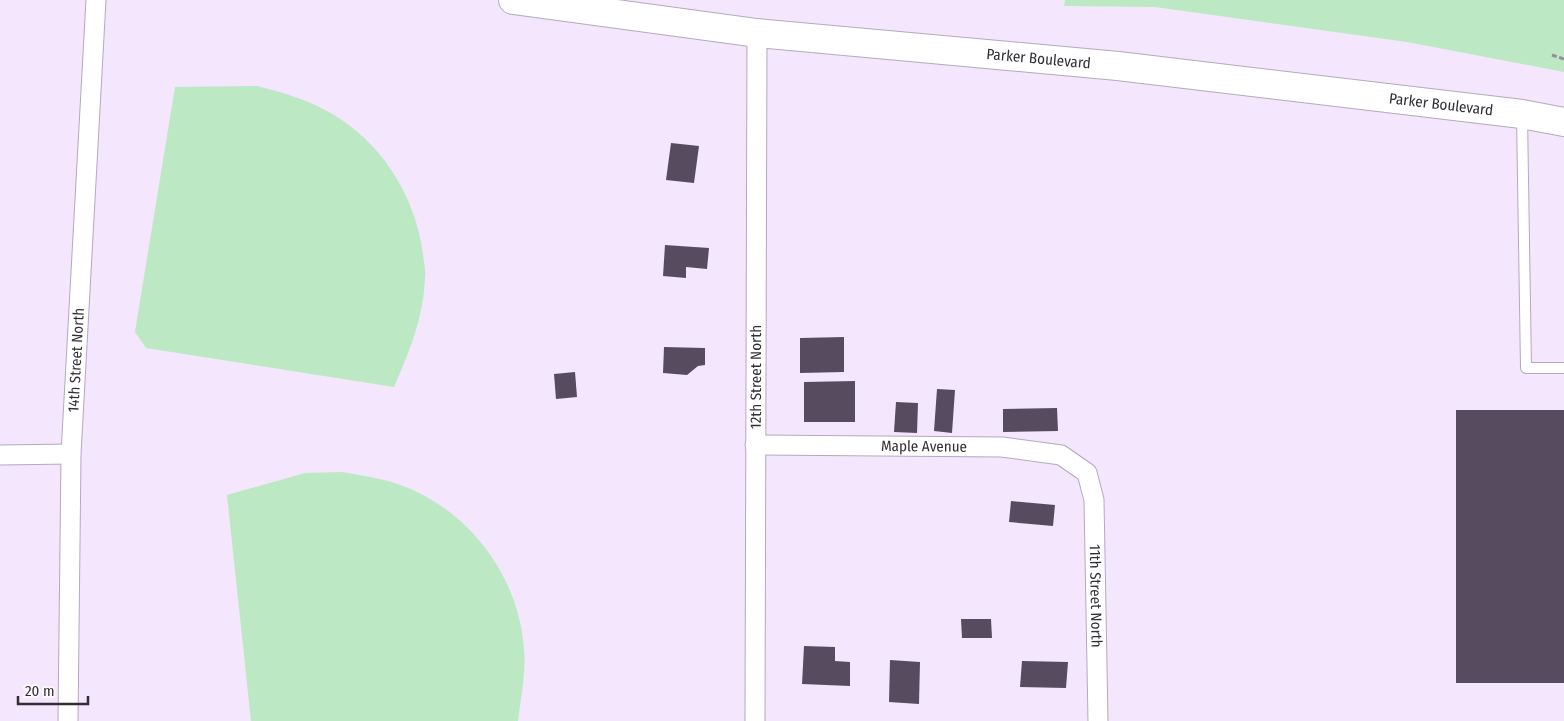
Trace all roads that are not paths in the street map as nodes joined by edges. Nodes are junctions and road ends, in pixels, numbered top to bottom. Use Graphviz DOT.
graph roads {
  1 [pos="96,0"];
  2 [pos="513,0"];
  3 [pos="757,33"];
  4 [pos="1522,114"];
  5 [pos="1564,122"];
  6 [pos="1564,368"];
  7 [pos="755,445"];
  8 [pos="71,454"];
  9 [pos="0,455"];
  10 [pos="1087,473"];
  11 [pos="68,721"];
  12 [pos="755,721"];
  13 [pos="1098,721"];
  1 -- 8 [label="street, 14th Street North"];
  2 -- 3 [label="street, Parker Boulevard"];
  3 -- 4 [label="street, Parker Boulevard"];
  3 -- 7 [label="street, 12th Street North"];
  4 -- 5 [label="street, Parker Boulevard"];
  4 -- 6 [label="lane"];
  7 -- 10 [label="street, Maple Avenue"];
  7 -- 12 [label="street, 12th Street North"];
  8 -- 9 [label="street"];
  8 -- 11 [label="street, 14th Street North"];
  10 -- 13 [label="street, 11th Street North"];
}
